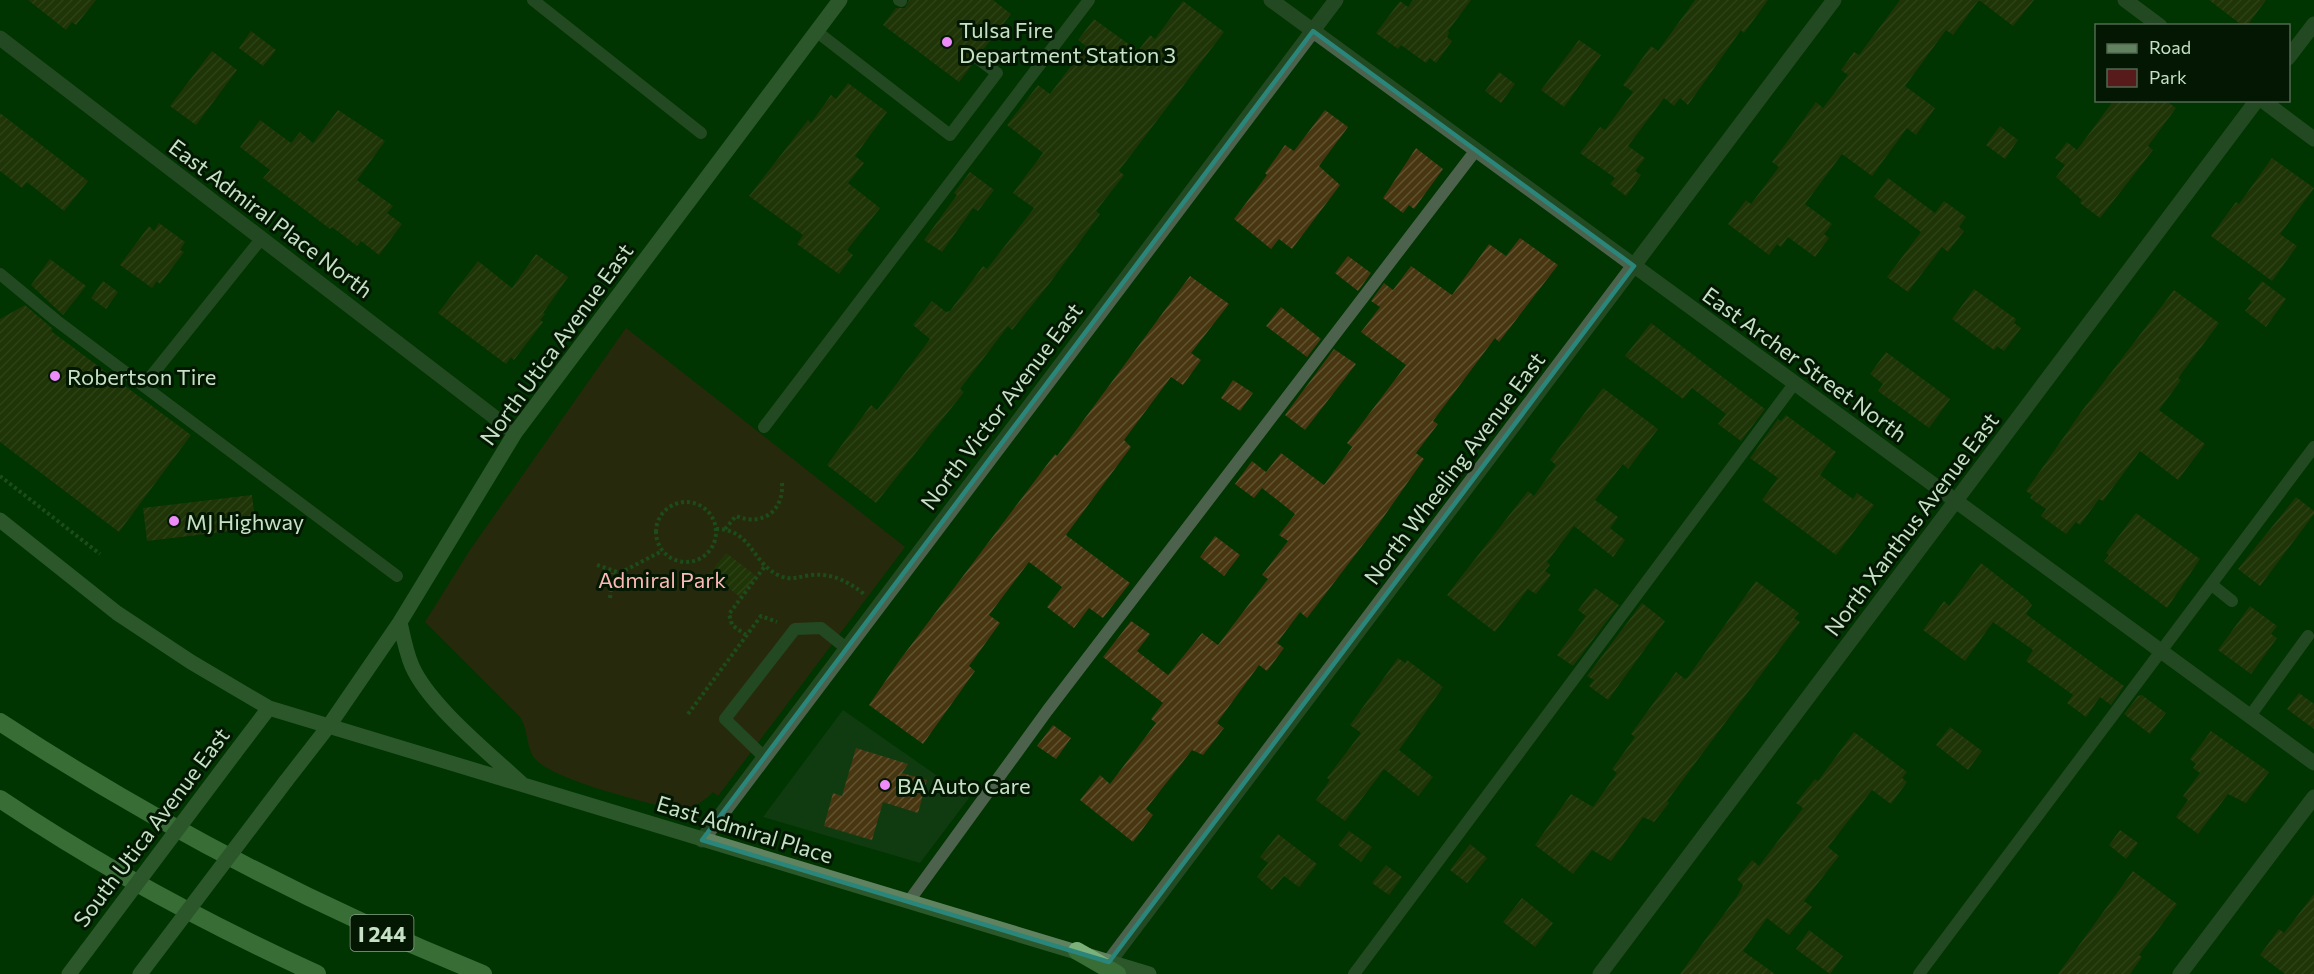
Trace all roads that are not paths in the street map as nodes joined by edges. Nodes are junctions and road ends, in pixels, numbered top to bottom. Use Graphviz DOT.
graph roads {
  1 [pos="533,0"];
  2 [pos="840,0"];
  3 [pos="1089,0"];
  4 [pos="1271,0"];
  5 [pos="1336,0"];
  6 [pos="1834,0"];
  7 [pos="2125,0"];
  8 [pos="2157,24"];
  9 [pos="2314,24"];
  10 [pos="816,31"];
  11 [pos="1312,31"];
  12 [pos="0,38"];
  13 [pos="2290,57"];
  14 [pos="977,58"];
  15 [pos="2256,102"];
  16 [pos="2265,102"];
  17 [pos="701,133"];
  18 [pos="2314,139"];
  19 [pos="1476,150"];
  20 [pos="261,238"];
  21 [pos="1634,266"];
  22 [pos="0,274"];
  23 [pos="1794,384"];
  24 [pos="144,385"];
  25 [pos="764,427"];
  26 [pos="515,433"];
  27 [pos="2314,447"];
  28 [pos="1956,502"];
  29 [pos="0,520"];
  30 [pos="396,576"];
  31 [pos="2212,585"];
  32 [pos="2232,601"];
  33 [pos="400,622"];
  34 [pos="2308,636"];
  35 [pos="846,648"];
  36 [pos="2162,653"];
  37 [pos="269,708"];
  38 [pos="2250,716"];
  39 [pos="0,722"];
  40 [pos="328,728"];
  41 [pos="764,757"];
  42 [pos="2314,763"];
  43 [pos="524,785"];
  44 [pos="2314,796"];
  45 [pos="0,799"];
  46 [pos="702,840"];
  47 [pos="909,901"];
  48 [pos="1077,951"];
  49 [pos="1113,968"];
  50 [pos="69,974"];
  51 [pos="141,974"];
  52 [pos="318,974"];
  53 [pos="483,974"];
  54 [pos="1149,974"];
  55 [pos="1354,974"];
  56 [pos="1600,974"];
  57 [pos="1919,974"];
  58 [pos="2180,974"];
  1 -- 17 [label="lane"];
  2 -- 10 [label="main road, North Utica Avenue East"];
  3 -- 25 [label="lane"];
  4 -- 11 [label="street, East Archer Street North"];
  5 -- 11 [label="street, North Victor Avenue East"];
  6 -- 21 [label="street, North Wheeling Avenue East"];
  7 -- 8 [label="street"];
  9 -- 13 [label="street"];
  10 -- 14 [label="lane"];
  10 -- 26 [label="main road, North Utica Avenue East"];
  11 -- 19 [label="street, East Archer Street North"];
  11 -- 35 [label="street, North Victor Avenue East"];
  12 -- 20 [label="street, East Admiral Place North"];
  15 -- 28 [label="street, North Xanthus Avenue East"];
  16 -- 18 [label="street"];
  19 -- 21 [label="street, East Archer Street North"];
  19 -- 47 [label="lane"];
  20 -- 24 [label="lane"];
  20 -- 26 [label="street, East Admiral Place North"];
  21 -- 23 [label="street, East Archer Street North"];
  21 -- 49 [label="street, North Wheeling Avenue East"];
  22 -- 24 [label="lane"];
  23 -- 28 [label="street, East Archer Street North"];
  23 -- 55 [label="lane"];
  24 -- 30 [label="lane"];
  26 -- 33 [label="main road, North Utica Avenue East"];
  27 -- 31 [label="lane"];
  28 -- 36 [label="street, East Archer Street North"];
  28 -- 56 [label="street, North Xanthus Avenue East"];
  29 -- 37 [label="main road, East Admiral Place"];
  31 -- 32 [label="lane"];
  31 -- 36 [label="lane"];
  33 -- 40 [label="main road, North Utica Avenue East"];
  33 -- 43 [label="main road"];
  34 -- 38 [label="lane"];
  35 -- 41 [label="street, North Victor Avenue East"];
  35 -- 41 [label="lane"];
  36 -- 38 [label="street, East Archer Street North"];
  36 -- 57 [label="lane"];
  37 -- 40 [label="main road, East Admiral Place"];
  37 -- 50 [label="main road, South Utica Avenue East, bridge"];
  38 -- 42 [label="street, East Archer Street North"];
  39 -- 53 [label="highway, I 244"];
  40 -- 43 [label="main road, East Admiral Place"];
  40 -- 51 [label="main road, bridge"];
  41 -- 46 [label="street, North Victor Avenue East"];
  43 -- 46 [label="main road, East Admiral Place"];
  44 -- 58 [label="street"];
  45 -- 52 [label="highway"];
  46 -- 47 [label="main road, East Admiral Place"];
  47 -- 48 [label="main road, East Admiral Place"];
  48 -- 49 [label="highway"];
  49 -- 54 [label="main road"];
}
